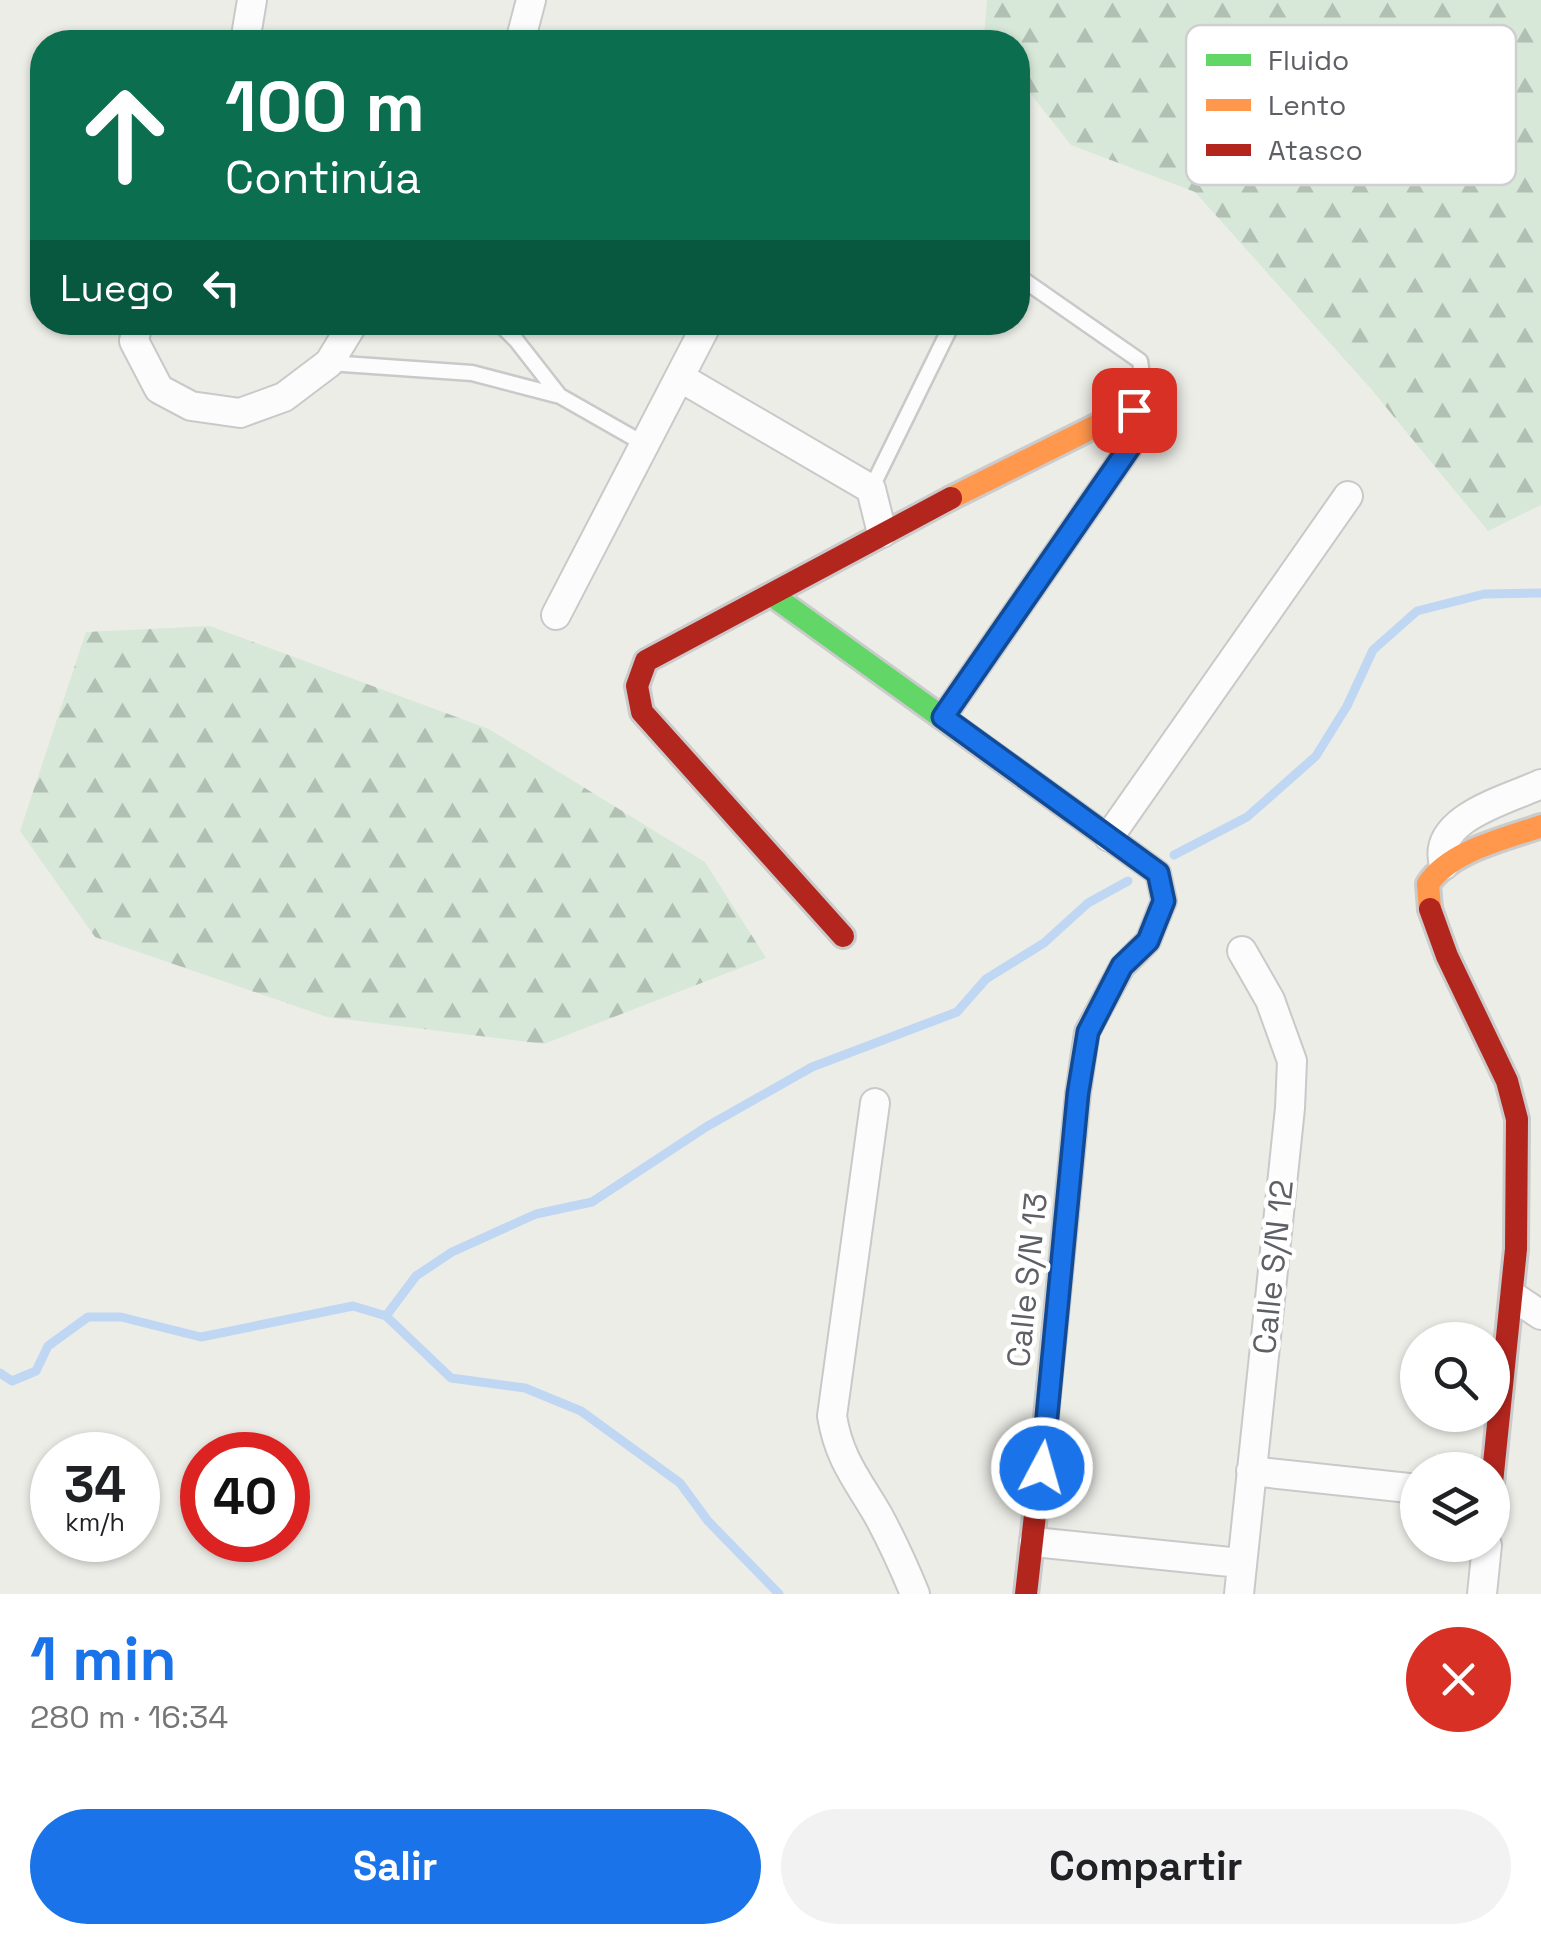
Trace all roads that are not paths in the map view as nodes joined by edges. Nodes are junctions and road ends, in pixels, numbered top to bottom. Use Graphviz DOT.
graph roads {
  1 [pos="252,0"];
  2 [pos="531,0"];
  3 [pos="247,30"];
  4 [pos="523,30"];
  5 [pos="1030,284"];
  6 [pos="135,335"];
  7 [pos="346,335"];
  8 [pos="511,335"];
  9 [pos="702,335"];
  10 [pos="947,335"];
  11 [pos="328,363"];
  12 [pos="681,378"];
  13 [pos="560,396"];
  14 [pos="1149,419"];
  15 [pos="646,445"];
  16 [pos="871,488"];
  17 [pos="1348,496"];
  18 [pos="882,533"];
  19 [pos="772,595"];
  20 [pos="556,615"];
  21 [pos="943,717"];
  22 [pos="1541,784"];
  23 [pos="1541,826"];
  24 [pos="1109,837"];
  25 [pos="1444,865"];
  26 [pos="843,936"];
  27 [pos="1242,951"];
  28 [pos="875,1103"];
  29 [pos="1514,1297"];
  30 [pos="1541,1315"];
  31 [pos="1496,1452"];
  32 [pos="1252,1471"];
  33 [pos="1400,1487"];
  34 [pos="1034,1542"];
  35 [pos="1240,1562"];
  36 [pos="1485,1562"];
  37 [pos="915,1594"];
  38 [pos="1026,1594"];
  39 [pos="1239,1594"];
  40 [pos="1482,1594"];
  1 -- 3 [label="street"];
  2 -- 4 [label="street"];
  5 -- 14 [label="lane"];
  6 -- 11 [label="street"];
  7 -- 11 [label="street"];
  8 -- 13 [label="lane"];
  9 -- 12 [label="street"];
  10 -- 16 [label="lane"];
  11 -- 13 [label="lane"];
  12 -- 15 [label="street"];
  12 -- 16 [label="street"];
  13 -- 15 [label="lane"];
  14 -- 18 [label="street"];
  14 -- 21 [label="street"];
  15 -- 20 [label="street"];
  16 -- 18 [label="street"];
  17 -- 24 [label="street"];
  18 -- 19 [label="street"];
  19 -- 21 [label="street, Calle S/N 13"];
  19 -- 26 [label="street"];
  21 -- 24 [label="street, Calle S/N 13"];
  22 -- 25 [label="street"];
  23 -- 25 [label="street"];
  24 -- 34 [label="street, Calle S/N 13"];
  25 -- 29 [label="street"];
  27 -- 32 [label="street, Calle S/N 12"];
  28 -- 37 [label="street"];
  29 -- 30 [label="street"];
  29 -- 31 [label="street"];
  32 -- 33 [label="street"];
  32 -- 35 [label="street, Calle S/N 12"];
  34 -- 35 [label="street"];
  34 -- 38 [label="street, Calle S/N 13"];
  35 -- 39 [label="street, Calle S/N 12"];
  36 -- 40 [label="street"];
}
